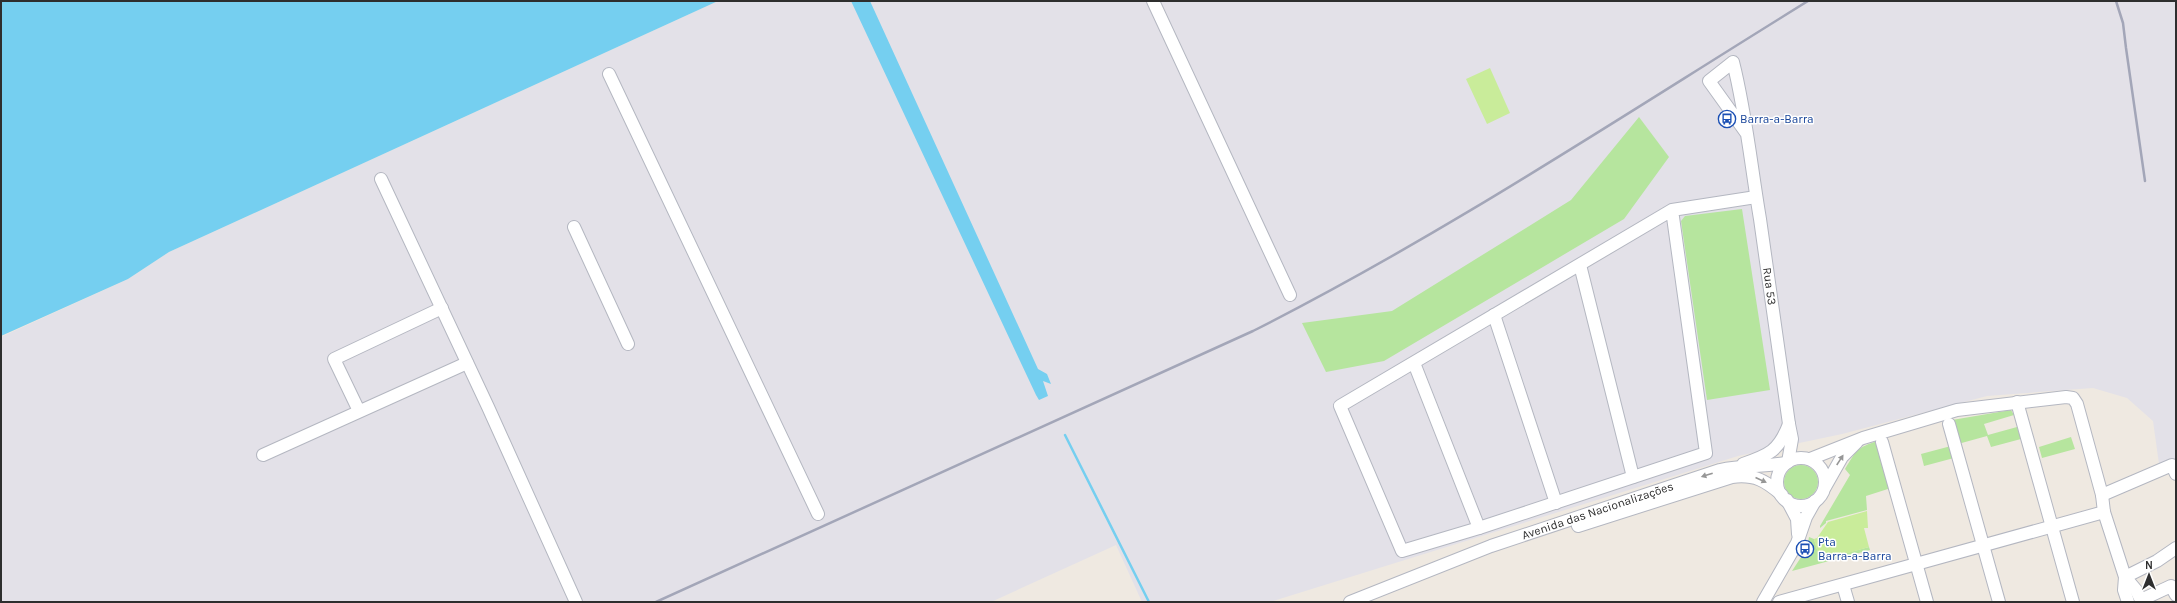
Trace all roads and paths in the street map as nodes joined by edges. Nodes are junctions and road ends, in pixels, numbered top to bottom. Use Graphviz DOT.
graph roads {
  1 [pos="1153,1"];
  2 [pos="609,74"];
  3 [pos="1747,134"];
  4 [pos="381,179"];
  5 [pos="1756,197"];
  6 [pos="1672,210"];
  7 [pos="574,227"];
  8 [pos="1580,265"];
  9 [pos="1290,295"];
  10 [pos="442,308"];
  11 [pos="1494,315"];
  12 [pos="628,344"];
  13 [pos="467,362"];
  14 [pos="1414,362"];
  15 [pos="2016,402"];
  16 [pos="359,411"];
  17 [pos="1789,424"];
  18 [pos="1949,424"];
  19 [pos="1863,438"];
  20 [pos="1792,439"];
  21 [pos="1882,442"];
  22 [pos="263,455"];
  23 [pos="1809,459"];
  24 [pos="1787,463"];
  25 [pos="1730,468"];
  26 [pos="2176,474"];
  27 [pos="1633,477"];
  28 [pos="1824,488"];
  29 [pos="2102,495"];
  30 [pos="1784,498"];
  31 [pos="1815,501"];
  32 [pos="1556,503"];
  33 [pos="2104,512"];
  34 [pos="818,514"];
  35 [pos="2052,526"];
  36 [pos="1479,528"];
  37 [pos="1797,543"];
  38 [pos="1983,546"];
  39 [pos="2176,548"];
  40 [pos="1916,564"];
  41 [pos="1413,576"];
  42 [pos="2125,577"];
  43 [pos="1843,585"];
  44 [pos="2176,595"];
  45 [pos="1365,599"];
  46 [pos="2141,601"];
  47 [pos="576,602"];
  48 [pos="1340,602"];
  49 [pos="1350,602"];
  50 [pos="1764,602"];
  51 [pos="1779,602"];
  52 [pos="1848,602"];
  53 [pos="1927,602"];
  54 [pos="1999,602"];
  55 [pos="2073,602"];
  56 [pos="2128,602"];
  1 -- 9 [label="street"];
  2 -- 34 [label="street"];
  3 -- 3 [label="street, Rua 53"];
  3 -- 5 [label="street, Rua 53"];
  4 -- 10 [label="street"];
  5 -- 6 [label="street"];
  5 -- 17 [label="street, Rua 53"];
  6 -- 8 [label="street"];
  6 -- 27 [label="street"];
  7 -- 12 [label="street"];
  8 -- 11 [label="street"];
  8 -- 27 [label="street"];
  10 -- 13 [label="street"];
  10 -- 16 [label="street"];
  11 -- 14 [label="street"];
  11 -- 32 [label="street"];
  13 -- 16 [label="street"];
  13 -- 47 [label="street"];
  14 -- 36 [label="street"];
  14 -- 36 [label="street"];
  15 -- 19 [label="street"];
  15 -- 29 [label="street"];
  15 -- 35 [label="street"];
  16 -- 22 [label="street"];
  17 -- 20 [label="street, Rua 53"];
  17 -- 25 [label="street"];
  18 -- 38 [label="street"];
  19 -- 23 [label="street"];
  28 -- 19 [label="street, one-way"];
  20 -- 23 [label="street, Rua 53"];
  20 -- 24 [label="street, Rua 53"];
  21 -- 40 [label="street"];
  23 -- 24 [label="street"];
  23 -- 28 [label="street"];
  24 -- 25 [label="street, Avenida das Nacionalizações"];
  24 -- 30 [label="street"];
  25 -- 41 [label="street, Avenida das Nacionalizações, one-way"];
  26 -- 29 [label="street"];
  27 -- 32 [label="street"];
  28 -- 31 [label="street"];
  29 -- 33 [label="street"];
  30 -- 31 [label="street"];
  30 -- 37 [label="street"];
  41 -- 30 [label="street, Avenida das Nacionalizações, one-way"];
  31 -- 37 [label="street"];
  32 -- 36 [label="street"];
  33 -- 35 [label="street"];
  33 -- 42 [label="street"];
  35 -- 38 [label="street"];
  35 -- 55 [label="street"];
  37 -- 50 [label="street"];
  38 -- 40 [label="street"];
  38 -- 54 [label="street"];
  39 -- 42 [label="street"];
  40 -- 43 [label="street"];
  40 -- 53 [label="street"];
  41 -- 45 [label="street, Avenida das Nacionalizações"];
  42 -- 46 [label="street"];
  42 -- 56 [label="street"];
  43 -- 51 [label="street"];
  43 -- 52 [label="street"];
  44 -- 46 [label="street"];
  45 -- 48 [label="street"];
  45 -- 49 [label="street, Avenida das Nacionalizações"];
}
